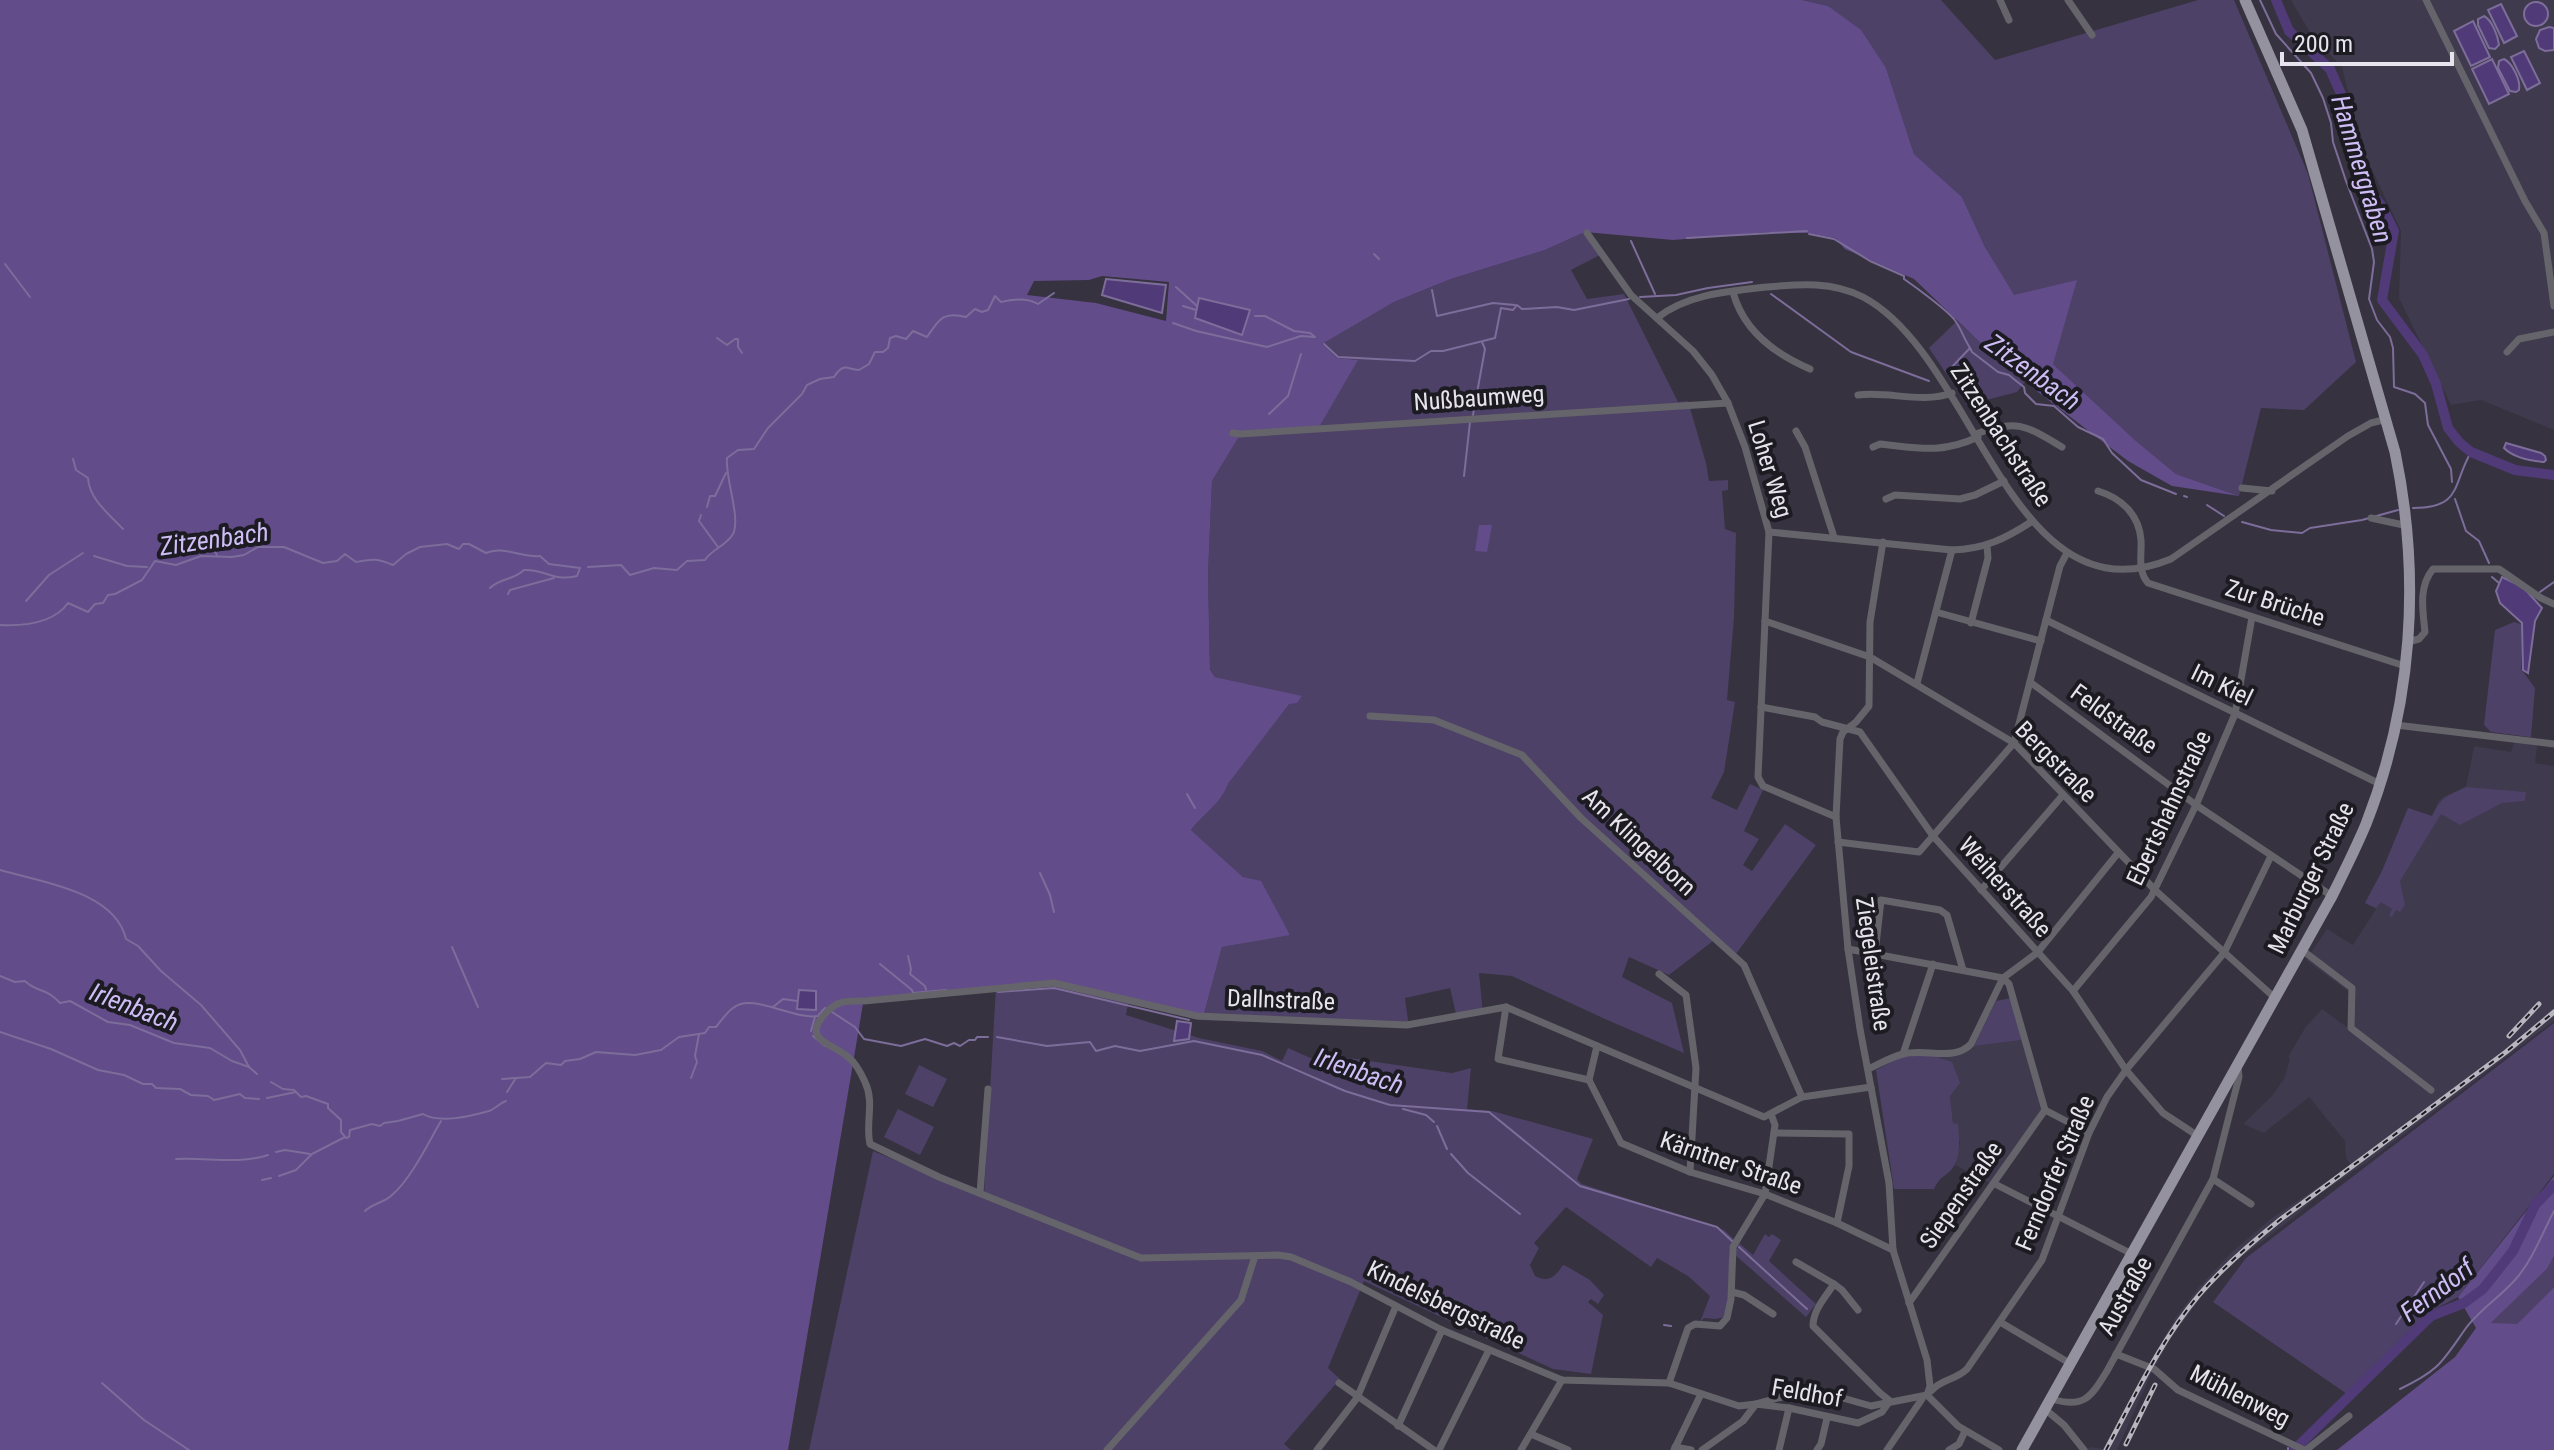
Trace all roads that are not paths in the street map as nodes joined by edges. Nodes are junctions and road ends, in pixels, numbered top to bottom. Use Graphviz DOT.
graph roads {
  1 [pos="2000,0"];
  2 [pos="2245,0"];
  3 [pos="2426,0"];
  4 [pos="2070,1"];
  5 [pos="2009,20"];
  6 [pos="2092,35"];
  7 [pos="1587,233"];
  8 [pos="1733,292"];
  9 [pos="2554,306"];
  10 [pos="1657,318"];
  11 [pos="2554,332"];
  12 [pos="2507,352"];
  13 [pos="1810,369"];
  14 [pos="1952,393"];
  15 [pos="1858,395"];
  16 [pos="1728,403"];
  17 [pos="2387,419"];
  18 [pos="1796,431"];
  19 [pos="1233,433"];
  20 [pos="1977,435"];
  21 [pos="1873,447"];
  22 [pos="2062,447"];
  23 [pos="2004,481"];
  24 [pos="2242,488"];
  25 [pos="2098,491"];
  26 [pos="2272,491"];
  27 [pos="1886,499"];
  28 [pos="2371,518"];
  29 [pos="2031,522"];
  30 [pos="2408,526"];
  31 [pos="1769,532"];
  32 [pos="1834,537"];
  33 [pos="1883,542"];
  34 [pos="1987,546"];
  35 [pos="1952,550"];
  36 [pos="2067,553"];
  37 [pos="2141,568"];
  38 [pos="2554,604"];
  39 [pos="1936,612"];
  40 [pos="2252,617"];
  41 [pos="2046,620"];
  42 [pos="1765,621"];
  43 [pos="1971,623"];
  44 [pos="2041,641"];
  45 [pos="2408,642"];
  46 [pos="1870,657"];
  47 [pos="2405,666"];
  48 [pos="2030,682"];
  49 [pos="1917,683"];
  50 [pos="1761,707"];
  51 [pos="2235,714"];
  52 [pos="1370,716"];
  53 [pos="2396,725"];
  54 [pos="1847,729"];
  55 [pos="2014,743"];
  56 [pos="2554,744"];
  57 [pos="2380,784"];
  58 [pos="2063,795"];
  59 [pos="2196,805"];
  60 [pos="1836,817"];
  61 [pos="1933,836"];
  62 [pos="1838,842"];
  63 [pos="2118,853"];
  64 [pos="2271,856"];
  65 [pos="1981,890"];
  66 [pos="2155,890"];
  67 [pos="2332,896"];
  68 [pos="1848,949"];
  69 [pos="2302,950"];
  70 [pos="1875,953"];
  71 [pos="2037,953"];
  72 [pos="2224,953"];
  73 [pos="1933,964"];
  74 [pos="1963,970"];
  75 [pos="1659,974"];
  76 [pos="2003,978"];
  77 [pos="2073,991"];
  78 [pos="2275,998"];
  79 [pos="1506,1007"];
  80 [pos="1597,1046"];
  81 [pos="1903,1054"];
  82 [pos="2238,1065"];
  83 [pos="1868,1069"];
  84 [pos="2126,1070"];
  85 [pos="1589,1080"];
  86 [pos="1871,1087"];
  87 [pos="1696,1088"];
  88 [pos="988,1089"];
  89 [pos="2431,1090"];
  90 [pos="1802,1097"];
  91 [pos="2045,1110"];
  92 [pos="1771,1114"];
  93 [pos="1774,1133"];
  94 [pos="2089,1133"];
  95 [pos="2198,1136"];
  96 [pos="870,1144"];
  97 [pos="1690,1172"];
  98 [pos="2213,1179"];
  99 [pos="1995,1184"];
  100 [pos="980,1193"];
  101 [pos="1765,1194"];
  102 [pos="2251,1204"];
  103 [pos="2058,1218"];
  104 [pos="1837,1223"];
  105 [pos="1893,1250"];
  106 [pos="2132,1254"];
  107 [pos="1255,1256"];
  108 [pos="1796,1262"];
  109 [pos="1834,1284"];
  110 [pos="1732,1292"];
  111 [pos="1909,1303"];
  112 [pos="1396,1306"];
  113 [pos="1858,1310"];
  114 [pos="1773,1314"];
  115 [pos="2000,1322"];
  116 [pos="1442,1330"];
  117 [pos="1489,1350"];
  118 [pos="2116,1354"];
  119 [pos="2071,1364"];
  120 [pos="1562,1380"];
  121 [pos="1339,1383"];
  122 [pos="1669,1383"];
  123 [pos="1701,1394"];
  124 [pos="1927,1395"];
  125 [pos="1357,1398"];
  126 [pos="1890,1401"];
  127 [pos="1756,1404"];
  128 [pos="2049,1404"];
  129 [pos="1789,1408"];
  130 [pos="2349,1416"];
  131 [pos="1827,1418"];
  132 [pos="1398,1426"];
  133 [pos="1965,1431"];
  134 [pos="1531,1434"];
  135 [pos="1675,1449"];
  136 [pos="1107,1450"];
  137 [pos="1317,1450"];
  138 [pos="1437,1450"];
  139 [pos="1521,1450"];
  140 [pos="1568,1450"];
  141 [pos="1691,1450"];
  142 [pos="1702,1450"];
  143 [pos="1779,1450"];
  144 [pos="1817,1450"];
  145 [pos="1887,1450"];
  146 [pos="1949,1450"];
  147 [pos="1999,1450"];
  148 [pos="2022,1450"];
  149 [pos="2084,1450"];
  150 [pos="2305,1450"];
  1 -- 5 [label="street"];
  2 -- 17 [label="main road, Marburger Straße"];
  3 -- 9 [label="street"];
  4 -- 6 [label="street"];
  7 -- 10 [label="street, Loher Weg"];
  8 -- 10 [label="street, Zitzenbachstraße"];
  8 -- 13 [label="street"];
  8 -- 14 [label="street, Zitzenbachstraße"];
  10 -- 16 [label="street, Loher Weg"];
  11 -- 12 [label="street"];
  14 -- 15 [label="street"];
  14 -- 20 [label="street, Zitzenbachstraße"];
  16 -- 19 [label="street, Nußbaumweg"];
  16 -- 31 [label="street, Loher Weg"];
  17 -- 26 [label="street, Zitzenbachstraße"];
  17 -- 30 [label="main road, Marburger Straße"];
  18 -- 32 [label="street"];
  20 -- 21 [label="street"];
  20 -- 22 [label="street"];
  20 -- 23 [label="street, Zitzenbachstraße"];
  23 -- 27 [label="street"];
  23 -- 29 [label="street, Zitzenbachstraße"];
  24 -- 26 [label="street"];
  25 -- 37 [label="street"];
  26 -- 37 [label="street, Zitzenbachstraße"];
  28 -- 30 [label="street"];
  29 -- 34 [label="street"];
  29 -- 36 [label="street, Zitzenbachstraße"];
  30 -- 45 [label="main road, Marburger Straße"];
  31 -- 32 [label="street"];
  31 -- 42 [label="street, Loher Weg"];
  32 -- 33 [label="street"];
  33 -- 35 [label="street"];
  33 -- 46 [label="street, Ziegeleistraße"];
  34 -- 35 [label="street"];
  34 -- 43 [label="street"];
  35 -- 39 [label="street"];
  36 -- 37 [label="street, Zitzenbachstraße"];
  36 -- 41 [label="street"];
  37 -- 40 [label="street, Zur Brüche"];
  38 -- 45 [label="street"];
  39 -- 43 [label="street"];
  39 -- 49 [label="street"];
  40 -- 47 [label="street, Zur Brüche"];
  40 -- 51 [label="street, Ebertshahnstraße"];
  41 -- 44 [label="street"];
  41 -- 51 [label="street, Im Kiel"];
  42 -- 46 [label="street, Bergstraße"];
  42 -- 50 [label="street, Loher Weg"];
  43 -- 44 [label="street"];
  44 -- 48 [label="street"];
  45 -- 47 [label="main road, Marburger Straße"];
  46 -- 49 [label="street, Bergstraße"];
  46 -- 54 [label="street, Ziegeleistraße"];
  47 -- 53 [label="main road, Marburger Straße"];
  48 -- 55 [label="street"];
  48 -- 59 [label="street, Feldstraße"];
  49 -- 55 [label="street, Bergstraße"];
  50 -- 54 [label="street, Weiherstraße"];
  50 -- 60 [label="street, Loher Weg"];
  51 -- 57 [label="street, Im Kiel"];
  51 -- 59 [label="street, Ebertshahnstraße"];
  52 -- 90 [label="street, Am Klingelborn"];
  53 -- 56 [label="street"];
  53 -- 57 [label="main road, Marburger Straße"];
  54 -- 60 [label="street, Ziegeleistraße"];
  54 -- 61 [label="street, Weiherstraße"];
  55 -- 58 [label="street, Bergstraße"];
  55 -- 61 [label="street"];
  57 -- 67 [label="main road, Marburger Straße"];
  58 -- 63 [label="street, Bergstraße"];
  58 -- 65 [label="street"];
  59 -- 64 [label="street, Feldstraße"];
  59 -- 66 [label="street, Ebertshahnstraße"];
  60 -- 62 [label="street, Ziegeleistraße"];
  61 -- 62 [label="street"];
  61 -- 65 [label="street, Weiherstraße"];
  62 -- 68 [label="street, Ziegeleistraße"];
  63 -- 66 [label="street, Bergstraße"];
  63 -- 71 [label="street"];
  64 -- 67 [label="street, Feldstraße"];
  64 -- 72 [label="street, Ferndorfer Straße"];
  65 -- 71 [label="street, Weiherstraße"];
  66 -- 72 [label="street, Bergstraße"];
  66 -- 77 [label="street, Ebertshahnstraße"];
  67 -- 69 [label="main road, Marburger Straße"];
  68 -- 70 [label="street"];
  68 -- 83 [label="street, Ziegeleistraße"];
  69 -- 78 [label="main road, Marburger Straße"];
  69 -- 89 [label="street"];
  70 -- 73 [label="street"];
  70 -- 74 [label="street"];
  71 -- 76 [label="street"];
  71 -- 77 [label="street, Weiherstraße"];
  72 -- 78 [label="street, Bergstraße"];
  72 -- 84 [label="street, Ferndorfer Straße"];
  73 -- 74 [label="street"];
  73 -- 81 [label="street"];
  74 -- 76 [label="street"];
  75 -- 87 [label="street"];
  76 -- 81 [label="street"];
  76 -- 91 [label="street"];
  77 -- 84 [label="street, Weiherstraße"];
  78 -- 82 [label="main road, Marburger Straße"];
  79 -- 80 [label="street"];
  79 -- 85 [label="street"];
  79 -- 96 [label="street, Dallnstraße"];
  80 -- 85 [label="street"];
  80 -- 87 [label="street"];
  81 -- 83 [label="street"];
  82 -- 95 [label="main road, Marburger Straße"];
  82 -- 98 [label="street, Austraße"];
  83 -- 86 [label="street, Ziegeleistraße"];
  84 -- 94 [label="street, Ferndorfer Straße"];
  84 -- 95 [label="street, Weiherstraße"];
  85 -- 97 [label="street, Kärntner Straße"];
  86 -- 90 [label="street"];
  86 -- 105 [label="street, Ziegeleistraße"];
  87 -- 92 [label="street"];
  87 -- 97 [label="street"];
  88 -- 100 [label="street"];
  90 -- 92 [label="street"];
  91 -- 94 [label="street"];
  91 -- 99 [label="street, Siepenstraße"];
  92 -- 93 [label="street"];
  93 -- 101 [label="street"];
  93 -- 104 [label="street"];
  94 -- 103 [label="street, Ferndorfer Straße"];
  95 -- 106 [label="main road, Marburger Straße"];
  96 -- 100 [label="street, Kindelsbergstraße"];
  97 -- 101 [label="street, Kärntner Straße"];
  98 -- 102 [label="street"];
  98 -- 118 [label="street, Austraße"];
  99 -- 103 [label="street"];
  99 -- 111 [label="street, Siepenstraße"];
  100 -- 107 [label="street, Kindelsbergstraße"];
  101 -- 104 [label="street, Kärntner Straße"];
  101 -- 110 [label="street"];
  103 -- 106 [label="street"];
  103 -- 115 [label="street, Ferndorfer Straße"];
  104 -- 105 [label="street, Kärntner Straße"];
  105 -- 111 [label="street, Ziegeleistraße"];
  106 -- 119 [label="main road, Marburger Straße"];
  107 -- 112 [label="street, Kindelsbergstraße"];
  107 -- 136 [label="street"];
  108 -- 109 [label="street"];
  109 -- 113 [label="street"];
  109 -- 126 [label="street"];
  110 -- 114 [label="street"];
  110 -- 122 [label="street"];
  111 -- 124 [label="street, Ziegeleistraße"];
  112 -- 116 [label="street, Kindelsbergstraße"];
  112 -- 125 [label="street"];
  115 -- 119 [label="street"];
  115 -- 124 [label="street, Ferndorfer Straße"];
  116 -- 117 [label="street, Kindelsbergstraße"];
  116 -- 132 [label="street"];
  117 -- 120 [label="street, Kindelsbergstraße"];
  117 -- 138 [label="street"];
  118 -- 128 [label="street, Austraße"];
  118 -- 150 [label="street, Mühlenweg"];
  119 -- 128 [label="main road, Marburger Straße"];
  120 -- 122 [label="street, Kindelsbergstraße"];
  120 -- 134 [label="street"];
  121 -- 125 [label="street"];
  122 -- 123 [label="street, Kindelsbergstraße"];
  123 -- 127 [label="street, Kindelsbergstraße"];
  123 -- 135 [label="street"];
  124 -- 126 [label="street, Kindelsbergstraße"];
  124 -- 133 [label="street"];
  124 -- 145 [label="street, Ferndorfer Straße"];
  125 -- 132 [label="street"];
  125 -- 137 [label="street"];
  126 -- 127 [label="street, Kindelsbergstraße"];
  126 -- 131 [label="street, Feldhof"];
  127 -- 129 [label="street, Feldhof"];
  127 -- 142 [label="street"];
  128 -- 148 [label="main road, Marburger Straße"];
  128 -- 149 [label="street"];
  129 -- 131 [label="street, Feldhof"];
  129 -- 143 [label="street"];
  130 -- 150 [label="street, Mühlenweg"];
  131 -- 144 [label="street"];
  132 -- 138 [label="street"];
  133 -- 146 [label="street"];
  133 -- 147 [label="street"];
  134 -- 139 [label="street"];
  134 -- 140 [label="street"];
  135 -- 141 [label="street"];
}
